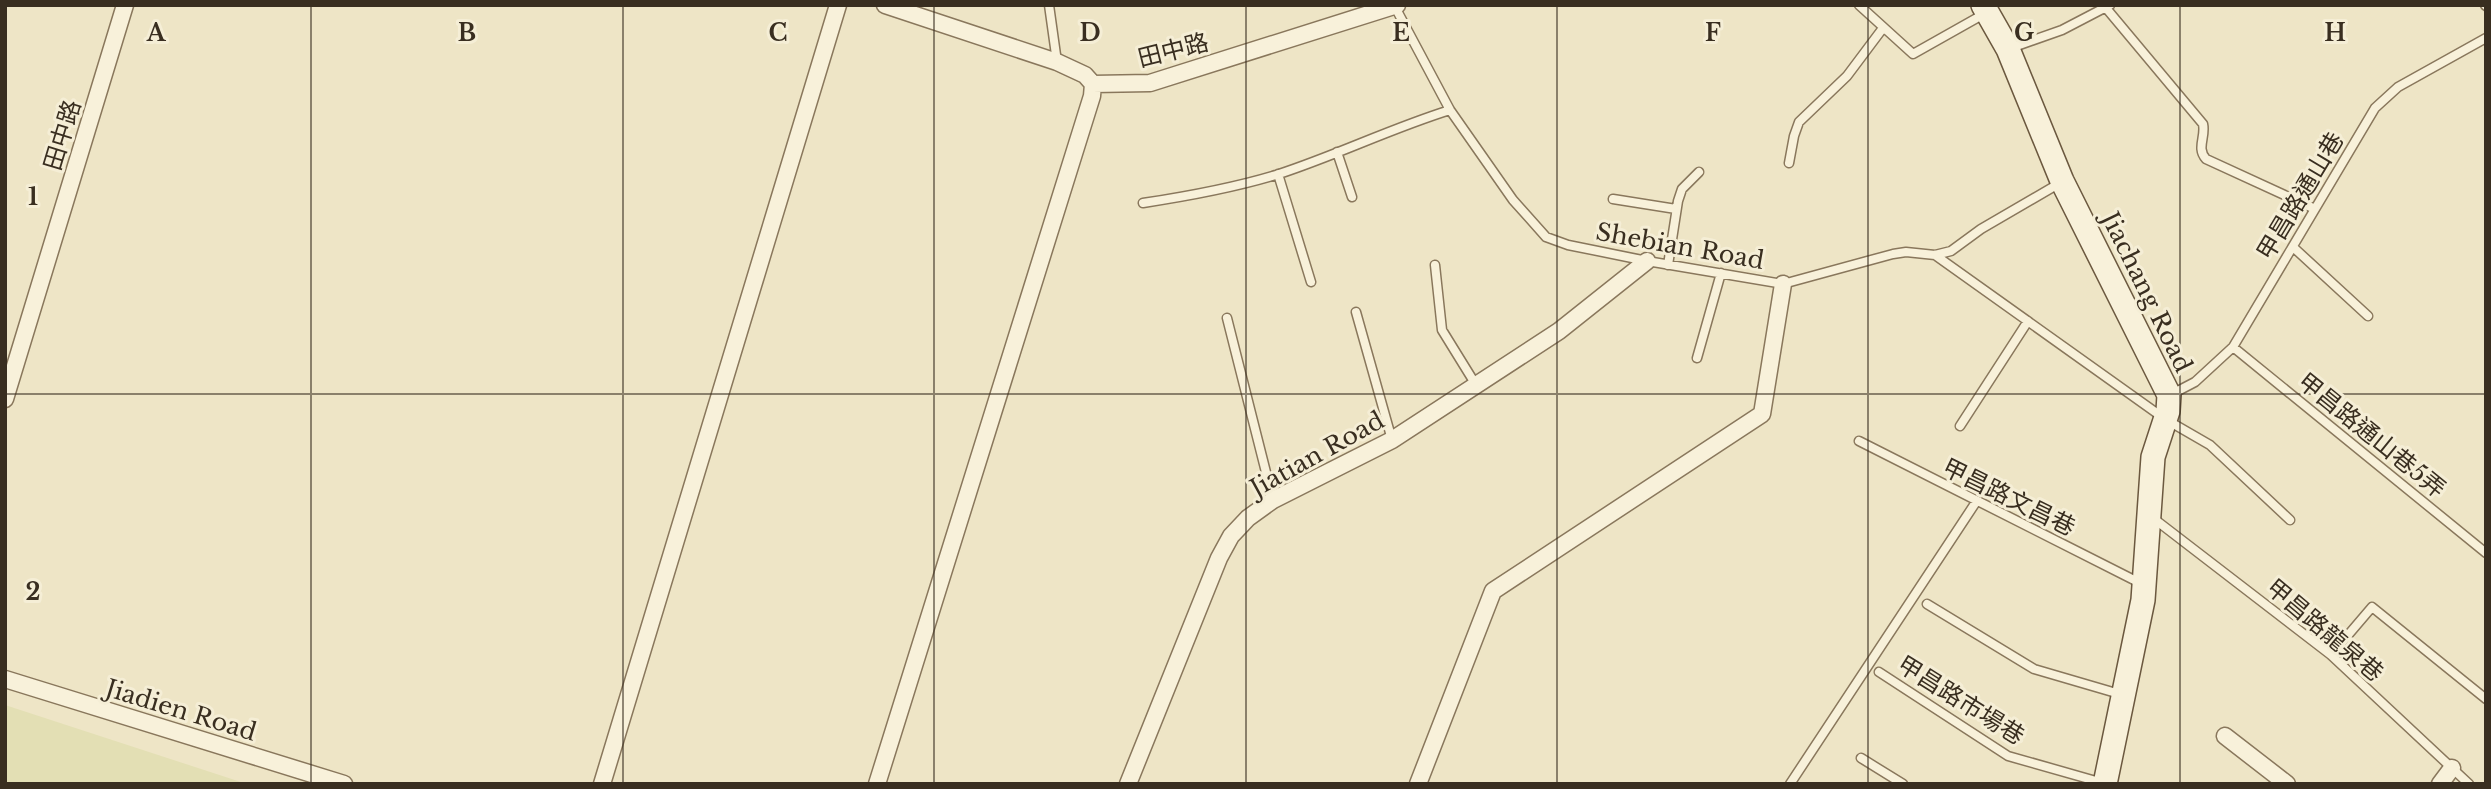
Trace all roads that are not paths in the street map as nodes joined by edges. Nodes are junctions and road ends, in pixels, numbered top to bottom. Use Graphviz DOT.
graph roads {
  1 [pos="125,5"];
  2 [pos="838,5"];
  3 [pos="885,5"];
  4 [pos="1049,5"];
  5 [pos="1395,5"];
  6 [pos="1859,5"];
  7 [pos="2108,6"];
  8 [pos="1987,7"];
  9 [pos="1883,28"];
  10 [pos="2486,38"];
  11 [pos="2008,49"];
  12 [pos="1057,62"];
  13 [pos="1093,84"];
  14 [pos="1450,110"];
  15 [pos="1337,152"];
  16 [pos="1789,163"];
  17 [pos="1699,172"];
  18 [pos="1278,174"];
  19 [pos="2062,181"];
  20 [pos="1352,197"];
  21 [pos="1613,199"];
  22 [pos="1143,203"];
  23 [pos="1676,209"];
  24 [pos="2315,209"];
  25 [pos="2293,247"];
  26 [pos="1935,256"];
  27 [pos="1647,261"];
  28 [pos="1435,265"];
  29 [pos="1668,265"];
  30 [pos="1721,273"];
  31 [pos="1311,282"];
  32 [pos="1783,284"];
  33 [pos="1356,312"];
  34 [pos="2368,316"];
  35 [pos="1227,318"];
  36 [pos="2028,321"];
  37 [pos="2234,347"];
  38 [pos="1697,358"];
  39 [pos="1476,385"];
  40 [pos="2169,395"];
  41 [pos="5,398"];
  42 [pos="2165,419"];
  43 [pos="1961,426"];
  44 [pos="1392,440"];
  45 [pos="1858,442"];
  46 [pos="1273,500"];
  47 [pos="1976,502"];
  48 [pos="2147,514"];
  49 [pos="2290,520"];
  50 [pos="2486,554"];
  51 [pos="2144,585"];
  52 [pos="1927,604"];
  53 [pos="2331,656"];
  54 [pos="1879,672"];
  55 [pos="5,679"];
  56 [pos="2123,695"];
  57 [pos="2486,699"];
  58 [pos="2225,736"];
  59 [pos="1861,758"];
  60 [pos="2452,768"];
  61 [pos="344,784"];
  62 [pos="601,784"];
  63 [pos="877,784"];
  64 [pos="1128,784"];
  65 [pos="1418,784"];
  66 [pos="1790,784"];
  67 [pos="1903,784"];
  68 [pos="2104,784"];
  69 [pos="2287,784"];
  70 [pos="2440,784"];
  71 [pos="2469,784"];
  1 -- 41 [label="street, 田中路"];
  2 -- 62 [label="street"];
  3 -- 12 [label="street"];
  4 -- 12 [label="lane"];
  5 -- 13 [label="street, 田中路"];
  5 -- 14 [label="lane, Shebian Road"];
  6 -- 9 [label="lane"];
  7 -- 11 [label="lane"];
  7 -- 24 [label="lane"];
  8 -- 9 [label="lane"];
  8 -- 11 [label="street, Jiachang Road"];
  9 -- 16 [label="lane"];
  10 -- 24 [label="lane, 甲昌路通山巷"];
  11 -- 19 [label="street, Jiachang Road"];
  12 -- 13 [label="street"];
  13 -- 63 [label="street"];
  14 -- 15 [label="lane"];
  14 -- 27 [label="lane, Shebian Road"];
  15 -- 18 [label="lane"];
  15 -- 20 [label="lane"];
  17 -- 23 [label="lane"];
  18 -- 22 [label="lane"];
  18 -- 31 [label="lane"];
  19 -- 26 [label="lane"];
  19 -- 40 [label="street, Jiachang Road"];
  21 -- 23 [label="lane"];
  23 -- 29 [label="lane"];
  24 -- 25 [label="lane, 甲昌路通山巷"];
  25 -- 34 [label="lane"];
  25 -- 37 [label="lane, 甲昌路通山巷"];
  26 -- 32 [label="lane, Shebian Road"];
  26 -- 36 [label="lane"];
  27 -- 29 [label="lane, Shebian Road"];
  27 -- 39 [label="street, Jiatian Road"];
  28 -- 39 [label="lane"];
  29 -- 30 [label="lane, Shebian Road"];
  30 -- 32 [label="lane, Shebian Road"];
  30 -- 38 [label="lane"];
  32 -- 65 [label="street"];
  33 -- 44 [label="lane"];
  35 -- 46 [label="lane"];
  36 -- 42 [label="lane"];
  36 -- 43 [label="lane"];
  37 -- 40 [label="lane, 甲昌路通山巷"];
  37 -- 50 [label="lane, 甲昌路通山巷5弄"];
  39 -- 44 [label="street, Jiatian Road"];
  40 -- 42 [label="street, Jiachang Road"];
  42 -- 48 [label="street, Jiachang Road"];
  42 -- 49 [label="lane"];
  44 -- 46 [label="street, Jiatian Road"];
  45 -- 47 [label="lane, 甲昌路文昌巷"];
  46 -- 64 [label="street, Jiatian Road"];
  47 -- 51 [label="lane, 甲昌路文昌巷"];
  47 -- 66 [label="lane"];
  48 -- 51 [label="street, Jiachang Road"];
  48 -- 53 [label="lane, 甲昌路龍泉巷"];
  51 -- 56 [label="street, Jiachang Road"];
  52 -- 56 [label="lane"];
  53 -- 57 [label="lane"];
  53 -- 60 [label="lane, 甲昌路龍泉巷"];
  54 -- 68 [label="lane, 甲昌路市場巷"];
  55 -- 61 [label="street, Jiadien Road"];
  56 -- 68 [label="street, Jiachang Road"];
  58 -- 69 [label="street"];
  59 -- 67 [label="lane"];
  60 -- 70 [label="street"];
  60 -- 71 [label="lane, 甲昌路龍泉巷"];
}
